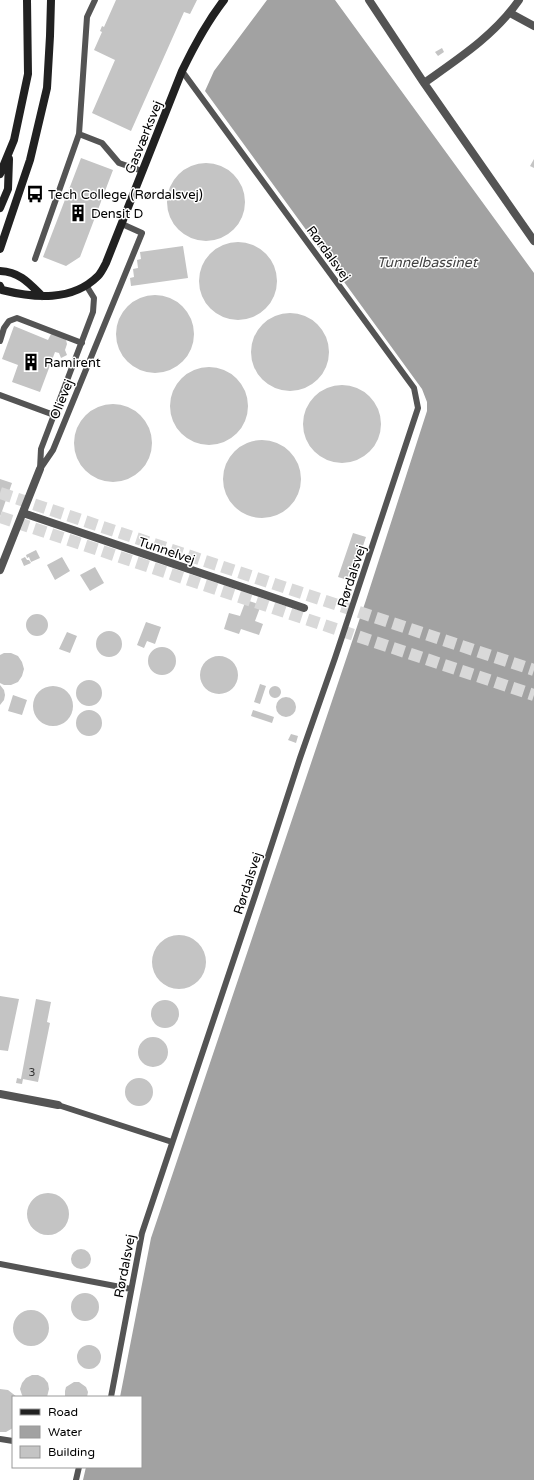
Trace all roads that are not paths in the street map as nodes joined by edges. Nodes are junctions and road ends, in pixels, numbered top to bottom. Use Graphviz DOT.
graph roads {
  1 [pos="26,0"];
  2 [pos="50,0"];
  3 [pos="95,0"];
  4 [pos="224,0"];
  5 [pos="369,0"];
  6 [pos="519,0"];
  7 [pos="510,13"];
  8 [pos="534,26"];
  9 [pos="182,71"];
  10 [pos="424,83"];
  11 [pos="79,134"];
  12 [pos="9,154"];
  13 [pos="142,171"];
  14 [pos="0,174"];
  15 [pos="0,208"];
  16 [pos="122,224"];
  17 [pos="534,241"];
  18 [pos="0,249"];
  19 [pos="36,259"];
  20 [pos="0,271"];
  21 [pos="86,285"];
  22 [pos="0,286"];
  23 [pos="42,296"];
  24 [pos="0,341"];
  25 [pos="82,343"];
  26 [pos="0,395"];
  27 [pos="54,415"];
  28 [pos="40,469"];
  29 [pos="23,513"];
  30 [pos="0,570"];
  31 [pos="304,608"];
  32 [pos="0,1094"];
  33 [pos="58,1105"];
  34 [pos="172,1142"];
  35 [pos="0,1264"];
  36 [pos="131,1289"];
  37 [pos="110,1396"];
  38 [pos="0,1439"];
  39 [pos="12,1441"];
  40 [pos="79,1468"];
  41 [pos="76,1480"];
  1 -- 12 [label="street"];
  2 -- 18 [label="street"];
  3 -- 11 [label="lane"];
  4 -- 9 [label="street, Gasværksvej"];
  5 -- 10 [label="street"];
  6 -- 7 [label="street"];
  7 -- 8 [label="street"];
  7 -- 10 [label="street"];
  9 -- 13 [label="street, Gasværksvej"];
  9 -- 34 [label="lane, Rørdalsvej"];
  10 -- 17 [label="street"];
  11 -- 13 [label="lane"];
  11 -- 19 [label="lane"];
  12 -- 14 [label="street"];
  12 -- 15 [label="street"];
  13 -- 16 [label="street, Gasværksvej"];
  16 -- 21 [label="street, Gasværksvej"];
  16 -- 28 [label="lane, Olievej"];
  20 -- 23 [label="street"];
  21 -- 23 [label="street, Gasværksvej"];
  21 -- 25 [label="lane"];
  22 -- 23 [label="street, Gasværksvej"];
  24 -- 25 [label="lane"];
  25 -- 27 [label="lane"];
  26 -- 27 [label="lane"];
  27 -- 28 [label="lane"];
  28 -- 29 [label="street, Olievej"];
  29 -- 30 [label="street, Olievej"];
  29 -- 31 [label="street, Tunnelvej"];
  32 -- 33 [label="street"];
  33 -- 34 [label="lane"];
  34 -- 36 [label="lane, Rørdalsvej"];
  35 -- 36 [label="lane"];
  36 -- 37 [label="lane, Rørdalsvej"];
  38 -- 39 [label="lane"];
  40 -- 41 [label="lane"];
}
